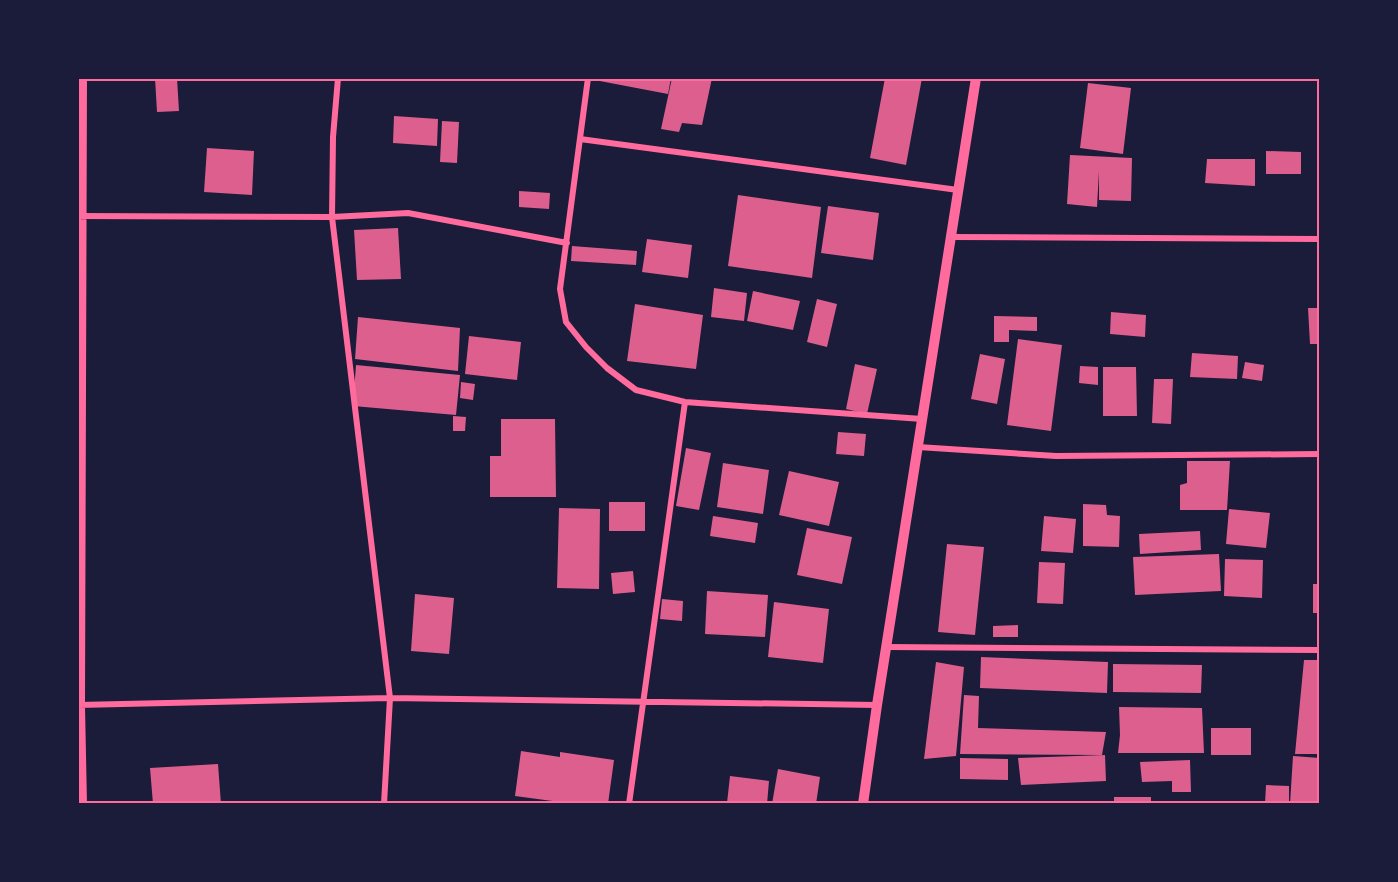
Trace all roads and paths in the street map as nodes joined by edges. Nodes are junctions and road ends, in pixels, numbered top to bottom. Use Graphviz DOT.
graph roads {
  1 [pos="84,78"];
  2 [pos="339,78"];
  3 [pos="588,78"];
  4 [pos="976,78"];
  5 [pos="580,139"];
  6 [pos="958,190"];
  7 [pos="80,216"];
  8 [pos="332,217"];
  9 [pos="951,237"];
  10 [pos="1320,238"];
  11 [pos="567,243"];
  12 [pos="685,402"];
  13 [pos="922,419"];
  14 [pos="918,447"];
  15 [pos="1320,454"];
  16 [pos="887,647"];
  17 [pos="1320,650"];
  18 [pos="390,698"];
  19 [pos="642,701"];
  20 [pos="877,705"];
  21 [pos="80,706"];
  22 [pos="84,804"];
  23 [pos="384,804"];
  24 [pos="629,804"];
  25 [pos="863,804"];
  1 -- 7 [label="street"];
  2 -- 8 [label="street"];
  3 -- 5 [label="street"];
  4 -- 6 [label="street"];
  5 -- 6 [label="street"];
  5 -- 11 [label="street"];
  6 -- 9 [label="street"];
  7 -- 8 [label="street"];
  7 -- 21 [label="street"];
  8 -- 11 [label="street"];
  8 -- 18 [label="street"];
  9 -- 10 [label="street"];
  9 -- 13 [label="street"];
  11 -- 12 [label="street"];
  12 -- 13 [label="street"];
  12 -- 19 [label="street"];
  13 -- 14 [label="street"];
  14 -- 15 [label="street"];
  14 -- 16 [label="street"];
  16 -- 17 [label="street"];
  16 -- 20 [label="street"];
  18 -- 19 [label="street"];
  18 -- 21 [label="street"];
  18 -- 23 [label="street"];
  19 -- 20 [label="street"];
  19 -- 24 [label="street"];
  20 -- 25 [label="street"];
  21 -- 22 [label="street"];
}
